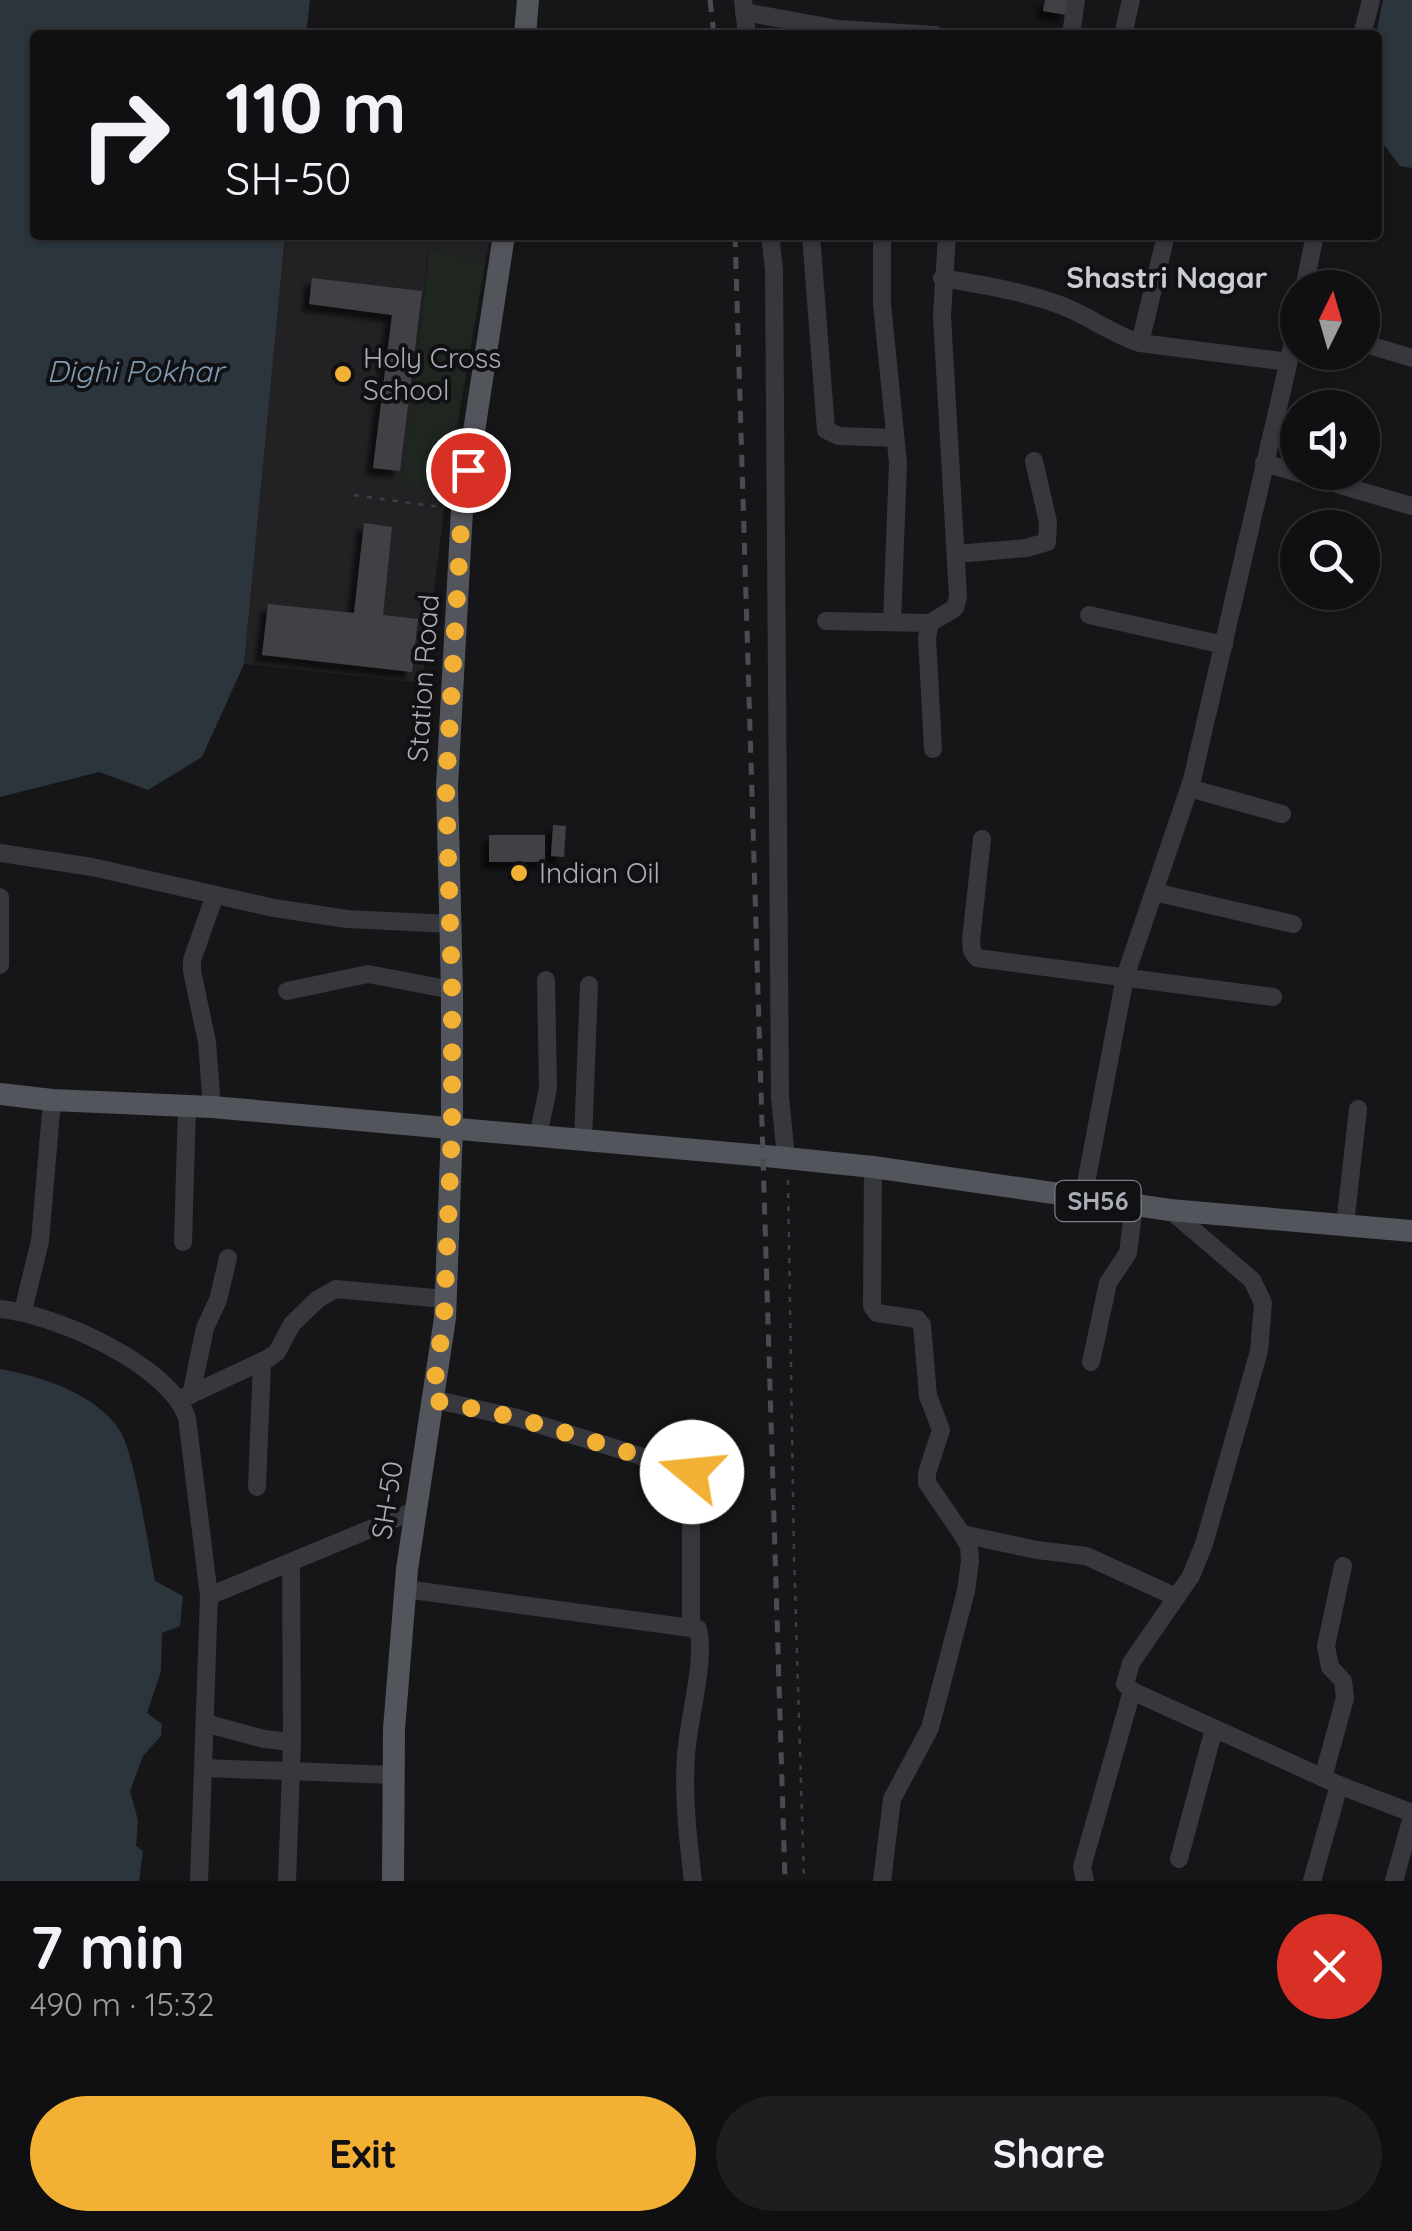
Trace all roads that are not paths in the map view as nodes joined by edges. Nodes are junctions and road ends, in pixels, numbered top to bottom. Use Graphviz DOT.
graph roads {
  1 [pos="528,0"];
  2 [pos="1076,0"];
  3 [pos="1131,0"];
  4 [pos="1371,0"];
  5 [pos="744,6"];
  6 [pos="525,30"];
  7 [pos="849,30"];
  8 [pos="1072,30"];
  9 [pos="1123,30"];
  10 [pos="1363,30"];
  11 [pos="503,240"];
  12 [pos="771,240"];
  13 [pos="811,240"];
  14 [pos="882,240"];
  15 [pos="946,240"];
  16 [pos="1165,240"];
  17 [pos="1314,240"];
  18 [pos="1308,270"];
  19 [pos="942,278"];
  20 [pos="1140,343"];
  21 [pos="1380,348"];
  22 [pos="1412,358"];
  23 [pos="1280,361"];
  24 [pos="1286,370"];
  25 [pos="896,438"];
  26 [pos="1034,461"];
  27 [pos="1264,462"];
  28 [pos="1412,506"];
  29 [pos="956,554"];
  30 [pos="1089,615"];
  31 [pos="826,621"];
  32 [pos="892,622"];
  33 [pos="930,623"];
  34 [pos="1224,645"];
  35 [pos="933,749"];
  36 [pos="1189,788"];
  37 [pos="1282,814"];
  38 [pos="982,839"];
  39 [pos="0,852"];
  40 [pos="1154,892"];
  41 [pos="214,895"];
  42 [pos="0,896"];
  43 [pos="450,924"];
  44 [pos="1294,924"];
  45 [pos="1,937"];
  46 [pos="0,965"];
  47 [pos="1125,977"];
  48 [pos="546,980"];
  49 [pos="589,985"];
  50 [pos="452,990"];
  51 [pos="287,991"];
  52 [pos="1273,997"];
  53 [pos="0,1094"];
  54 [pos="52,1100"];
  55 [pos="188,1106"];
  56 [pos="212,1107"];
  57 [pos="1358,1109"];
  58 [pos="452,1128"];
  59 [pos="538,1136"];
  60 [pos="583,1140"];
  61 [pos="786,1158"];
  62 [pos="872,1167"];
  63 [pos="1082,1199"];
  64 [pos="1134,1206"];
  65 [pos="1170,1210"];
  66 [pos="1345,1224"];
  67 [pos="1412,1230"];
  68 [pos="183,1242"];
  69 [pos="228,1258"];
  70 [pos="445,1298"];
  71 [pos="0,1309"];
  72 [pos="22,1311"];
  73 [pos="262,1362"];
  74 [pos="1092,1362"];
  75 [pos="186,1397"];
  76 [pos="432,1400"];
  77 [pos="691,1427"];
  78 [pos="692,1472"];
  79 [pos="257,1487"];
  80 [pos="416,1510"];
  81 [pos="962,1534"];
  82 [pos="291,1562"];
  83 [pos="1343,1566"];
  84 [pos="405,1589"];
  85 [pos="209,1596"];
  86 [pos="1176,1597"];
  87 [pos="691,1626"];
  88 [pos="1132,1691"];
  89 [pos="205,1723"];
  90 [pos="1214,1729"];
  91 [pos="292,1742"];
  92 [pos="204,1768"];
  93 [pos="291,1772"];
  94 [pos="394,1776"];
  95 [pos="1331,1782"];
  96 [pos="1412,1815"];
  97 [pos="1179,1859"];
  98 [pos="199,1881"];
  99 [pos="287,1881"];
  100 [pos="394,1881"];
  101 [pos="693,1881"];
  102 [pos="882,1881"];
  103 [pos="1085,1881"];
  104 [pos="1312,1881"];
  105 [pos="1394,1881"];
  1 -- 6 [label="main road"];
  2 -- 8 [label="street"];
  3 -- 9 [label="street"];
  4 -- 10 [label="street"];
  5 -- 7 [label="street"];
  11 -- 43 [label="main road, Station Road"];
  12 -- 61 [label="street"];
  13 -- 25 [label="street"];
  14 -- 25 [label="street"];
  15 -- 19 [label="street"];
  16 -- 20 [label="street"];
  17 -- 18 [label="street"];
  19 -- 20 [label="street"];
  19 -- 29 [label="street"];
  20 -- 23 [label="street"];
  21 -- 22 [label="street"];
  24 -- 27 [label="street"];
  25 -- 32 [label="street"];
  26 -- 29 [label="street"];
  27 -- 28 [label="street"];
  27 -- 34 [label="street"];
  29 -- 33 [label="street"];
  30 -- 34 [label="street"];
  31 -- 32 [label="street"];
  32 -- 33 [label="street"];
  33 -- 35 [label="street"];
  34 -- 36 [label="street"];
  36 -- 37 [label="street"];
  36 -- 40 [label="street"];
  38 -- 47 [label="street"];
  39 -- 41 [label="street"];
  40 -- 44 [label="street"];
  40 -- 47 [label="street"];
  41 -- 43 [label="street"];
  41 -- 56 [label="street"];
  42 -- 45 [label="street"];
  43 -- 50 [label="main road, Station Road"];
  45 -- 46 [label="street"];
  47 -- 52 [label="street"];
  47 -- 63 [label="street"];
  48 -- 59 [label="street"];
  49 -- 60 [label="street"];
  50 -- 51 [label="street"];
  50 -- 58 [label="main road, Station Road"];
  53 -- 54 [label="main road"];
  54 -- 55 [label="main road"];
  54 -- 72 [label="street"];
  55 -- 56 [label="main road"];
  55 -- 68 [label="street"];
  56 -- 58 [label="main road"];
  57 -- 66 [label="street"];
  58 -- 59 [label="main road, SH56"];
  58 -- 70 [label="main road, SH-50"];
  59 -- 60 [label="main road, SH56"];
  60 -- 61 [label="main road, SH56"];
  61 -- 62 [label="main road, SH56"];
  62 -- 63 [label="main road, SH56"];
  62 -- 81 [label="street"];
  63 -- 64 [label="main road, SH56"];
  64 -- 65 [label="main road, SH56"];
  64 -- 74 [label="street"];
  65 -- 66 [label="main road, SH56"];
  65 -- 86 [label="street"];
  66 -- 67 [label="main road, SH56"];
  69 -- 75 [label="street"];
  70 -- 73 [label="street"];
  70 -- 76 [label="main road, SH-50"];
  71 -- 72 [label="street"];
  72 -- 75 [label="street"];
  73 -- 75 [label="street"];
  73 -- 79 [label="street"];
  75 -- 85 [label="street"];
  76 -- 78 [label="street"];
  76 -- 80 [label="main road, SH-50"];
  77 -- 78 [label="street"];
  78 -- 87 [label="street"];
  80 -- 82 [label="street"];
  80 -- 84 [label="main road, SH-50"];
  81 -- 86 [label="street"];
  81 -- 102 [label="street"];
  82 -- 85 [label="street"];
  82 -- 91 [label="street"];
  83 -- 95 [label="street"];
  84 -- 87 [label="street"];
  84 -- 94 [label="main road, SH-50"];
  85 -- 89 [label="street"];
  86 -- 88 [label="street"];
  87 -- 101 [label="street"];
  88 -- 90 [label="street"];
  88 -- 103 [label="street"];
  89 -- 91 [label="street"];
  89 -- 92 [label="street"];
  90 -- 95 [label="street"];
  90 -- 97 [label="street"];
  91 -- 93 [label="street"];
  92 -- 93 [label="street"];
  92 -- 98 [label="street"];
  93 -- 94 [label="street"];
  93 -- 99 [label="street"];
  94 -- 100 [label="main road, SH-50"];
  95 -- 96 [label="street"];
  95 -- 104 [label="street"];
  96 -- 105 [label="street"];
}
